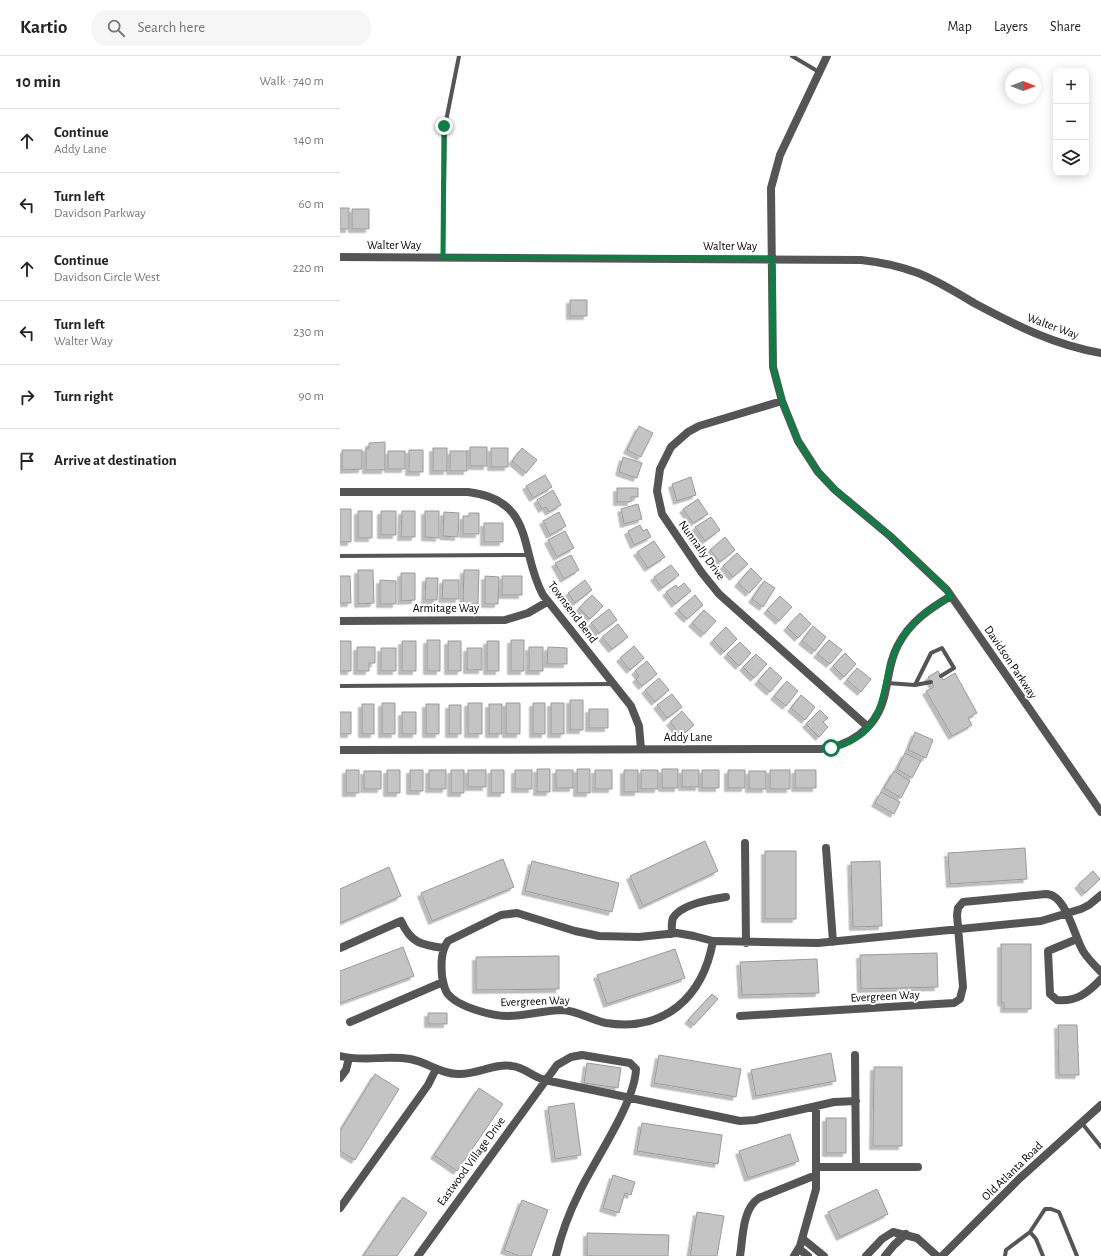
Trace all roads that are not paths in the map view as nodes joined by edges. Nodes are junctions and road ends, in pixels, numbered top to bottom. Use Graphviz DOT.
graph roads {
  1 [pos="459,56"];
  2 [pos="792,56"];
  3 [pos="827,56"];
  4 [pos="819,72"];
  5 [pos="340,257"];
  6 [pos="443,257"];
  7 [pos="772,258"];
  8 [pos="1101,353"];
  9 [pos="782,401"];
  10 [pos="340,492"];
  11 [pos="530,555"];
  12 [pos="340,556"];
  13 [pos="951,596"];
  14 [pos="547,602"];
  15 [pos="340,621"];
  16 [pos="941,676"];
  17 [pos="931,682"];
  18 [pos="886,683"];
  19 [pos="614,684"];
  20 [pos="915,685"];
  21 [pos="340,686"];
  22 [pos="868,727"];
  23 [pos="641,749"];
  24 [pos="340,750"];
  25 [pos="1101,812"];
  26 [pos="745,843"];
  27 [pos="826,848"];
  28 [pos="1101,895"];
  29 [pos="726,897"];
  30 [pos="1066,914"];
  31 [pos="958,930"];
  32 [pos="672,934"];
  33 [pos="1078,939"];
  34 [pos="713,941"];
  35 [pos="833,942"];
  36 [pos="746,943"];
  37 [pos="340,948"];
  38 [pos="444,948"];
  39 [pos="1101,972"];
  40 [pos="1101,979"];
  41 [pos="443,982"];
  42 [pos="740,1016"];
  43 [pos="350,1022"];
  44 [pos="855,1055"];
  45 [pos="340,1056"];
  46 [pos="349,1058"];
  47 [pos="436,1069"];
  48 [pos="340,1078"];
  49 [pos="545,1080"];
  50 [pos="628,1098"];
  51 [pos="856,1101"];
  52 [pos="1101,1105"];
  53 [pos="816,1106"];
  54 [pos="1081,1122"];
  55 [pos="1101,1147"];
  56 [pos="856,1167"];
  57 [pos="918,1167"];
  58 [pos="816,1171"];
  59 [pos="340,1208"];
  60 [pos="1030,1232"];
  61 [pos="906,1234"];
  62 [pos="803,1239"];
  63 [pos="796,1254"];
  64 [pos="418,1256"];
  65 [pos="556,1256"];
  66 [pos="740,1256"];
  67 [pos="808,1256"];
  68 [pos="824,1256"];
  69 [pos="866,1256"];
  70 [pos="884,1256"];
  71 [pos="937,1256"];
  72 [pos="942,1256"];
  73 [pos="1005,1256"];
  74 [pos="1043,1256"];
  75 [pos="1077,1256"];
  1 -- 6 [label="lane"];
  2 -- 4 [label="lane"];
  3 -- 4 [label="street, Davidson Parkway"];
  4 -- 7 [label="street, Davidson Parkway"];
  5 -- 6 [label="street, Walter Way"];
  6 -- 7 [label="street, Walter Way"];
  7 -- 8 [label="street, Walter Way"];
  7 -- 9 [label="street, Davidson Parkway"];
  9 -- 13 [label="street, Davidson Parkway"];
  9 -- 22 [label="street, Nunnally Drive"];
  10 -- 11 [label="street, Townsend Bend"];
  11 -- 12 [label="lane"];
  11 -- 14 [label="street, Townsend Bend"];
  13 -- 18 [label="street, Addy Lane"];
  13 -- 25 [label="street, Davidson Parkway"];
  14 -- 15 [label="street, Armitage Way"];
  14 -- 19 [label="street, Townsend Bend"];
  16 -- 20 [label="lane"];
  17 -- 20 [label="lane"];
  18 -- 20 [label="lane"];
  18 -- 22 [label="street, Addy Lane"];
  19 -- 21 [label="lane"];
  19 -- 23 [label="street, Townsend Bend"];
  22 -- 23 [label="street, Addy Lane"];
  23 -- 24 [label="street, Addy Lane"];
  26 -- 36 [label="street"];
  27 -- 35 [label="street"];
  28 -- 30 [label="street"];
  29 -- 32 [label="street"];
  30 -- 31 [label="street"];
  30 -- 31 [label="street, Evergreen Way"];
  30 -- 33 [label="street, Evergreen Way"];
  31 -- 35 [label="street"];
  31 -- 42 [label="street, Evergreen Way"];
  32 -- 34 [label="street"];
  32 -- 38 [label="street"];
  33 -- 39 [label="street, Evergreen Way"];
  33 -- 40 [label="street"];
  34 -- 36 [label="street"];
  34 -- 41 [label="street, Evergreen Way"];
  35 -- 36 [label="street"];
  37 -- 38 [label="street"];
  38 -- 41 [label="street, Evergreen Way"];
  41 -- 43 [label="street"];
  44 -- 51 [label="street"];
  45 -- 46 [label="street"];
  46 -- 47 [label="street"];
  46 -- 48 [label="street"];
  47 -- 49 [label="street"];
  47 -- 59 [label="street"];
  49 -- 50 [label="street"];
  49 -- 50 [label="street, Eastwood Village Drive"];
  49 -- 64 [label="street, Eastwood Village Drive"];
  50 -- 53 [label="street"];
  50 -- 65 [label="street, Eastwood Village Drive"];
  51 -- 53 [label="street"];
  51 -- 56 [label="street"];
  52 -- 54 [label="street, Old Atlanta Road"];
  53 -- 58 [label="street"];
  54 -- 55 [label="lane"];
  54 -- 72 [label="street, Old Atlanta Road"];
  56 -- 57 [label="street"];
  56 -- 58 [label="street"];
  58 -- 62 [label="street"];
  58 -- 66 [label="street"];
  60 -- 73 [label="lane"];
  60 -- 74 [label="lane"];
  60 -- 75 [label="lane"];
  61 -- 69 [label="street"];
  61 -- 70 [label="street"];
  61 -- 71 [label="street"];
  62 -- 63 [label="street"];
  62 -- 68 [label="street"];
  63 -- 67 [label="street"];
}
